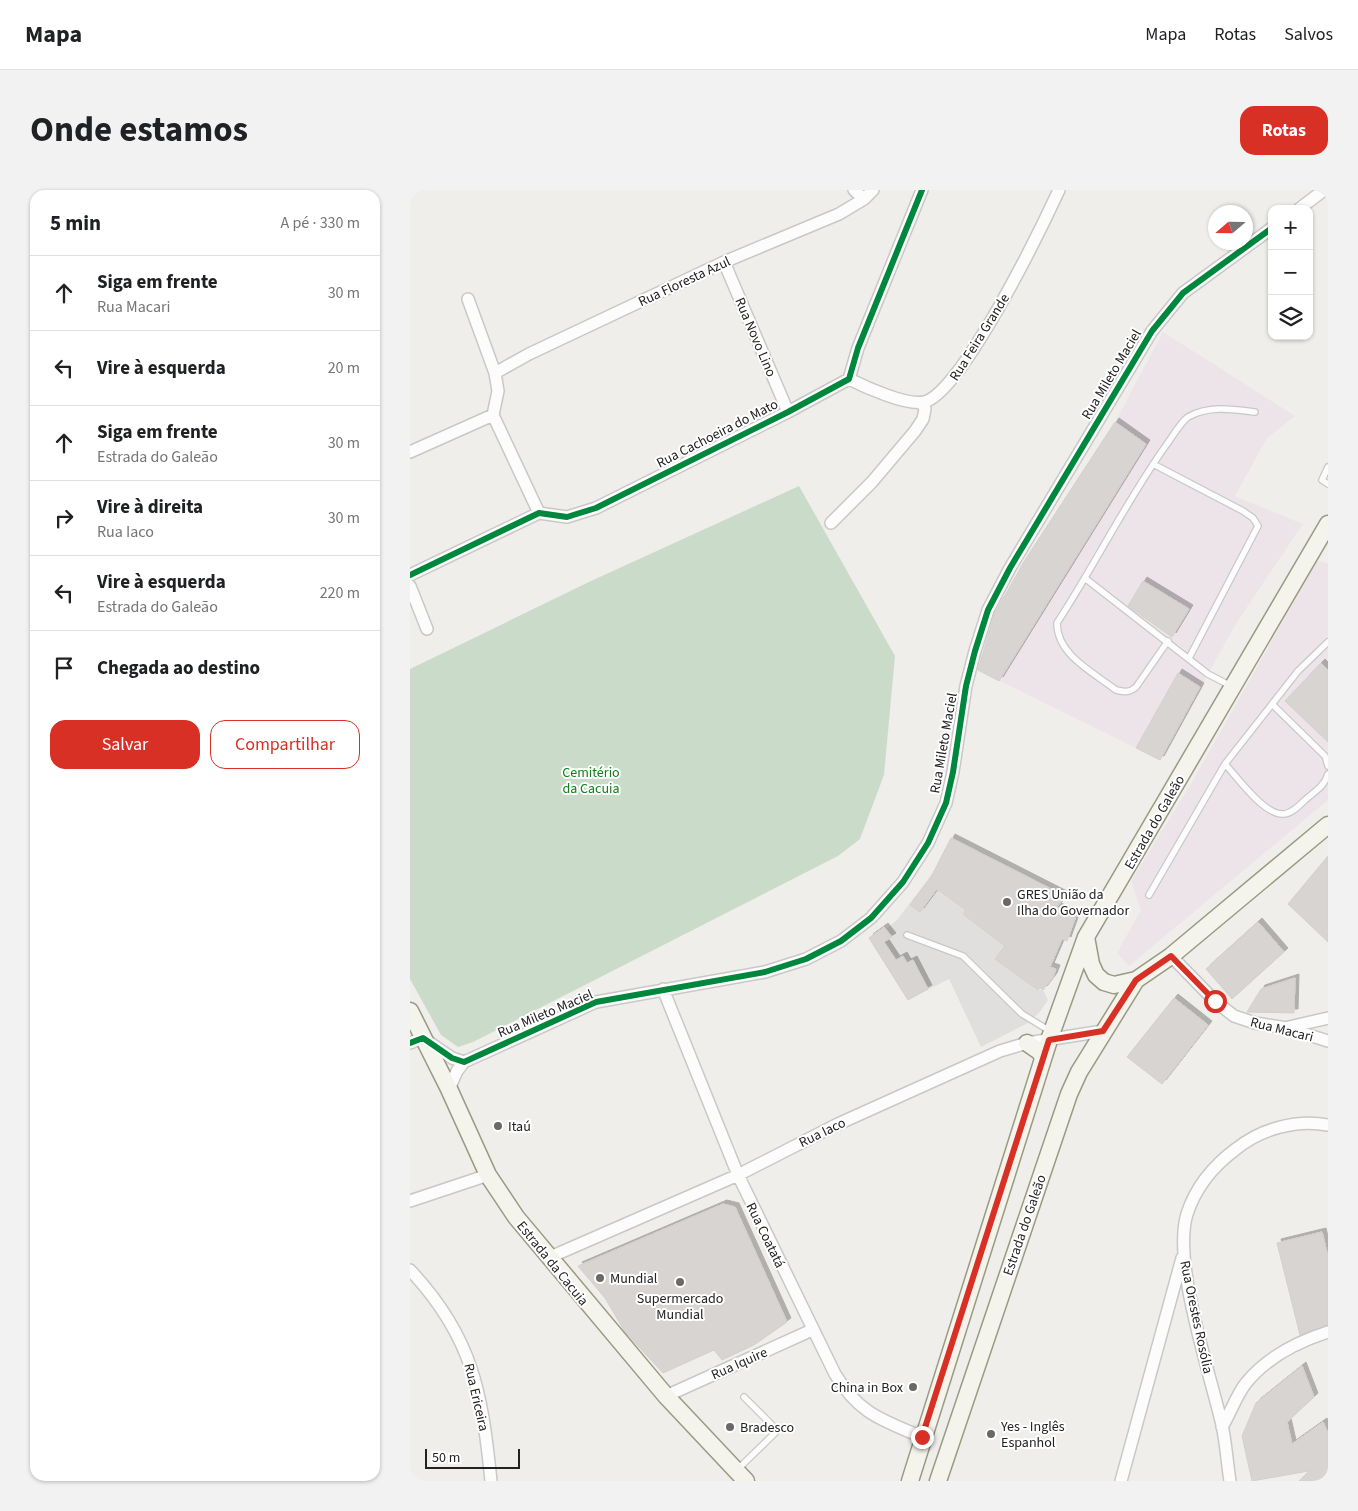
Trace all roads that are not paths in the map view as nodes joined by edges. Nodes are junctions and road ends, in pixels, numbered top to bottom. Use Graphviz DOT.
graph roads {
  1 [pos="854,190"];
  2 [pos="873,190"];
  3 [pos="922,190"];
  4 [pos="1059,190"];
  5 [pos="1324,190"];
  6 [pos="864,199"];
  7 [pos="1304,205"];
  8 [pos="1268,231"];
  9 [pos="724,262"];
  10 [pos="468,299"];
  11 [pos="495,373"];
  12 [pos="849,379"];
  13 [pos="922,403"];
  14 [pos="788,412"];
  15 [pos="1255,412"];
  16 [pos="494,415"];
  17 [pos="410,452"];
  18 [pos="1153,464"];
  19 [pos="1328,466"];
  20 [pos="1328,484"];
  21 [pos="539,513"];
  22 [pos="831,523"];
  23 [pos="1328,524"];
  24 [pos="410,575"];
  25 [pos="1086,580"];
  26 [pos="410,586"];
  27 [pos="427,629"];
  28 [pos="1168,641"];
  29 [pos="1328,642"];
  30 [pos="1189,658"];
  31 [pos="1233,687"];
  32 [pos="1272,704"];
  33 [pos="1225,764"];
  34 [pos="1328,766"];
  35 [pos="1328,774"];
  36 [pos="1328,825"];
  37 [pos="1149,895"];
  38 [pos="907,935"];
  39 [pos="1086,937"];
  40 [pos="1171,956"];
  41 [pos="1136,980"];
  42 [pos="663,990"];
  43 [pos="410,1011"];
  44 [pos="1328,1018"];
  45 [pos="1287,1028"];
  46 [pos="1103,1031"];
  47 [pos="1050,1036"];
  48 [pos="416,1041"];
  49 [pos="1328,1041"];
  50 [pos="1027,1043"];
  51 [pos="1043,1058"];
  52 [pos="464,1062"];
  53 [pos="449,1089"];
  54 [pos="1328,1125"];
  55 [pos="488,1175"];
  56 [pos="738,1175"];
  57 [pos="410,1201"];
  58 [pos="1183,1253"];
  59 [pos="548,1258"];
  60 [pos="410,1270"];
  61 [pos="812,1330"];
  62 [pos="1328,1332"];
  63 [pos="666,1396"];
  64 [pos="744,1396"];
  65 [pos="1222,1427"];
  66 [pos="922,1437"];
  67 [pos="741,1476"];
  68 [pos="491,1481"];
  69 [pos="910,1481"];
  70 [pos="938,1481"];
  71 [pos="1121,1481"];
  72 [pos="1230,1481"];
  1 -- 6 [label="street"];
  2 -- 6 [label="street, Rua Floresta Azul"];
  3 -- 12 [label="street"];
  4 -- 13 [label="street, Rua Feira Grande"];
  5 -- 7 [label="street"];
  6 -- 9 [label="street, Rua Floresta Azul"];
  8 -- 42 [label="street, Rua Mileto Maciel"];
  9 -- 11 [label="street, Rua Floresta Azul"];
  9 -- 14 [label="street, Rua Novo Lino"];
  10 -- 11 [label="street"];
  11 -- 16 [label="street"];
  12 -- 13 [label="street"];
  12 -- 14 [label="street, Rua Cachoeira do Mato"];
  13 -- 22 [label="street"];
  14 -- 21 [label="street, Rua Cachoeira do Mato"];
  15 -- 18 [label="lane"];
  16 -- 17 [label="street"];
  16 -- 21 [label="street"];
  18 -- 25 [label="lane"];
  18 -- 30 [label="lane"];
  19 -- 20 [label="lane"];
  21 -- 24 [label="street"];
  23 -- 31 [label="main road, Estrada do Galeão"];
  25 -- 28 [label="lane"];
  25 -- 28 [label="lane"];
  26 -- 27 [label="street"];
  28 -- 30 [label="lane"];
  29 -- 32 [label="lane"];
  30 -- 31 [label="lane"];
  31 -- 39 [label="main road, Estrada do Galeão"];
  32 -- 33 [label="lane"];
  32 -- 34 [label="lane"];
  33 -- 35 [label="lane"];
  33 -- 37 [label="lane"];
  36 -- 40 [label="main road"];
  38 -- 47 [label="lane"];
  39 -- 41 [label="main road"];
  39 -- 47 [label="main road, Estrada do Galeão"];
  40 -- 41 [label="main road"];
  40 -- 45 [label="street, Rua Macari"];
  41 -- 46 [label="main road, Estrada do Galeão"];
  42 -- 52 [label="street, Rua Mileto Maciel"];
  42 -- 56 [label="street, Rua Coatatá"];
  43 -- 48 [label="main road, Estrada da Cacuia"];
  44 -- 45 [label="street"];
  45 -- 49 [label="street, Rua Macari"];
  46 -- 47 [label="street, Rua Iaco"];
  46 -- 70 [label="main road, Estrada do Galeão"];
  47 -- 50 [label="street, Rua Iaco"];
  47 -- 51 [label="main road, Estrada do Galeão"];
  48 -- 52 [label="street"];
  48 -- 53 [label="main road, Estrada da Cacuia"];
  50 -- 51 [label="main road"];
  50 -- 56 [label="street, Rua Iaco"];
  51 -- 66 [label="main road, Estrada do Galeão"];
  52 -- 53 [label="street"];
  53 -- 55 [label="main road, Estrada da Cacuia"];
  54 -- 58 [label="street, Rua Orestes Rosólia"];
  55 -- 57 [label="street"];
  55 -- 59 [label="main road, Estrada da Cacuia"];
  56 -- 59 [label="street, Rua Iaco"];
  56 -- 61 [label="street, Rua Coatatá"];
  58 -- 65 [label="street, Rua Orestes Rosólia"];
  58 -- 71 [label="street"];
  59 -- 63 [label="main road, Estrada da Cacuia"];
  60 -- 68 [label="street, Rua Ericeira"];
  61 -- 63 [label="street, Rua Iquire"];
  61 -- 66 [label="street, Rua Coatatá"];
  62 -- 65 [label="street"];
  63 -- 67 [label="main road, Estrada da Cacuia"];
  64 -- 67 [label="lane"];
  65 -- 72 [label="street, Rua Orestes Rosólia"];
  66 -- 69 [label="main road, Estrada do Galeão"];
}
